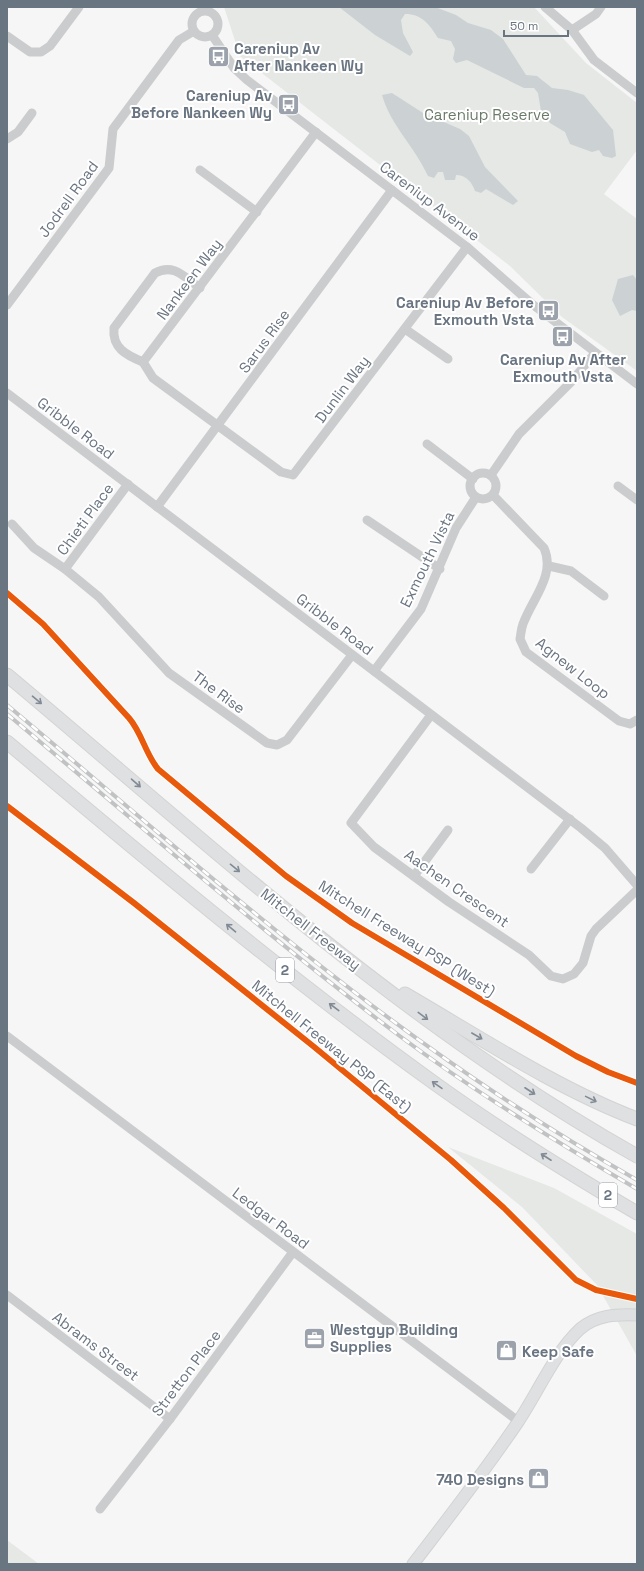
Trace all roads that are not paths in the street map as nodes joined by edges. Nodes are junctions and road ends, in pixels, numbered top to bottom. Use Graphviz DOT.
graph roads {
  1 [pos="79,7"];
  2 [pos="545,7"];
  3 [pos="601,7"];
  4 [pos="201,9"];
  5 [pos="194,30"];
  6 [pos="572,30"];
  7 [pos="212,35"];
  8 [pos="7,36"];
  9 [pos="637,93"];
  10 [pos="32,113"];
  11 [pos="316,132"];
  12 [pos="7,139"];
  13 [pos="200,170"];
  14 [pos="392,190"];
  15 [pos="256,212"];
  16 [pos="467,247"];
  17 [pos="200,288"];
  18 [pos="7,305"];
  19 [pos="405,329"];
  20 [pos="595,353"];
  21 [pos="448,359"];
  22 [pos="143,362"];
  23 [pos="637,384"];
  24 [pos="7,393"];
  25 [pos="218,426"];
  26 [pos="427,444"];
  27 [pos="491,476"];
  28 [pos="473,479"];
  29 [pos="128,484"];
  30 [pos="618,486"];
  31 [pos="493,495"];
  32 [pos="476,497"];
  33 [pos="637,500"];
  34 [pos="157,507"];
  35 [pos="367,520"];
  36 [pos="12,524"];
  37 [pos="548,566"];
  38 [pos="65,569"];
  39 [pos="440,569"];
  40 [pos="604,596"];
  41 [pos="352,655"];
  42 [pos="374,671"];
  43 [pos="7,675"];
  44 [pos="431,715"];
  45 [pos="637,720"];
  46 [pos="7,742"];
  47 [pos="570,819"];
  48 [pos="448,830"];
  49 [pos="531,870"];
  50 [pos="414,876"];
  51 [pos="637,886"];
  52 [pos="637,890"];
  53 [pos="359,967"];
  54 [pos="7,1036"];
  55 [pos="637,1119"];
  56 [pos="637,1156"];
  57 [pos="637,1213"];
  58 [pos="293,1252"];
  59 [pos="7,1295"];
  60 [pos="637,1315"];
  61 [pos="170,1419"];
  62 [pos="518,1421"];
  63 [pos="100,1509"];
  64 [pos="414,1564"];
  1 -- 8 [label="street"];
  2 -- 6 [label="street"];
  3 -- 6 [label="street"];
  4 -- 5 [label="street"];
  4 -- 7 [label="street"];
  5 -- 7 [label="street"];
  5 -- 18 [label="street, Jodrell Road"];
  6 -- 9 [label="street"];
  7 -- 11 [label="street, Careniup Avenue"];
  10 -- 12 [label="street"];
  11 -- 14 [label="street, Careniup Avenue"];
  11 -- 15 [label="street, Nankeen Way"];
  13 -- 15 [label="street"];
  14 -- 16 [label="street, Careniup Avenue"];
  14 -- 25 [label="street, Sarus Rise"];
  15 -- 17 [label="street, Nankeen Way"];
  16 -- 19 [label="street, Dunlin Way"];
  16 -- 20 [label="street, Careniup Avenue"];
  17 -- 22 [label="street, Nankeen Way"];
  17 -- 22 [label="street"];
  19 -- 21 [label="street"];
  19 -- 25 [label="street, Dunlin Way"];
  20 -- 23 [label="street, Careniup Avenue"];
  20 -- 27 [label="street"];
  22 -- 25 [label="street"];
  24 -- 29 [label="street, Gribble Road"];
  25 -- 34 [label="street, Sarus Rise"];
  26 -- 28 [label="street"];
  27 -- 28 [label="street"];
  27 -- 31 [label="street"];
  28 -- 32 [label="street"];
  29 -- 34 [label="street, Gribble Road"];
  29 -- 38 [label="street, Chieti Place"];
  30 -- 33 [label="street"];
  31 -- 32 [label="street"];
  31 -- 37 [label="street"];
  32 -- 39 [label="street, Exmouth Vista"];
  34 -- 41 [label="street, Gribble Road"];
  35 -- 39 [label="street"];
  36 -- 38 [label="street"];
  37 -- 40 [label="street"];
  37 -- 45 [label="street, Agnew Loop"];
  38 -- 41 [label="street, The Rise"];
  39 -- 42 [label="street, Exmouth Vista"];
  41 -- 42 [label="street, Gribble Road"];
  42 -- 44 [label="street, Gribble Road"];
  43 -- 53 [label="highway, Mitchell Freeway, one-way"];
  44 -- 47 [label="street, Gribble Road"];
  44 -- 50 [label="street, Aachen Crescent"];
  57 -- 46 [label="highway, 2, one-way"];
  47 -- 49 [label="street"];
  47 -- 51 [label="street, Gribble Road"];
  48 -- 50 [label="street"];
  50 -- 52 [label="street, Aachen Crescent"];
  53 -- 55 [label="highway, one-way"];
  53 -- 56 [label="highway, Mitchell Freeway, one-way"];
  54 -- 58 [label="street, Ledgar Road"];
  58 -- 61 [label="street, Stretton Place"];
  58 -- 62 [label="street, Ledgar Road"];
  59 -- 61 [label="street, Abrams Street"];
  60 -- 62 [label="main road"];
  61 -- 63 [label="street, Stretton Place"];
  62 -- 64 [label="main road"];
}
